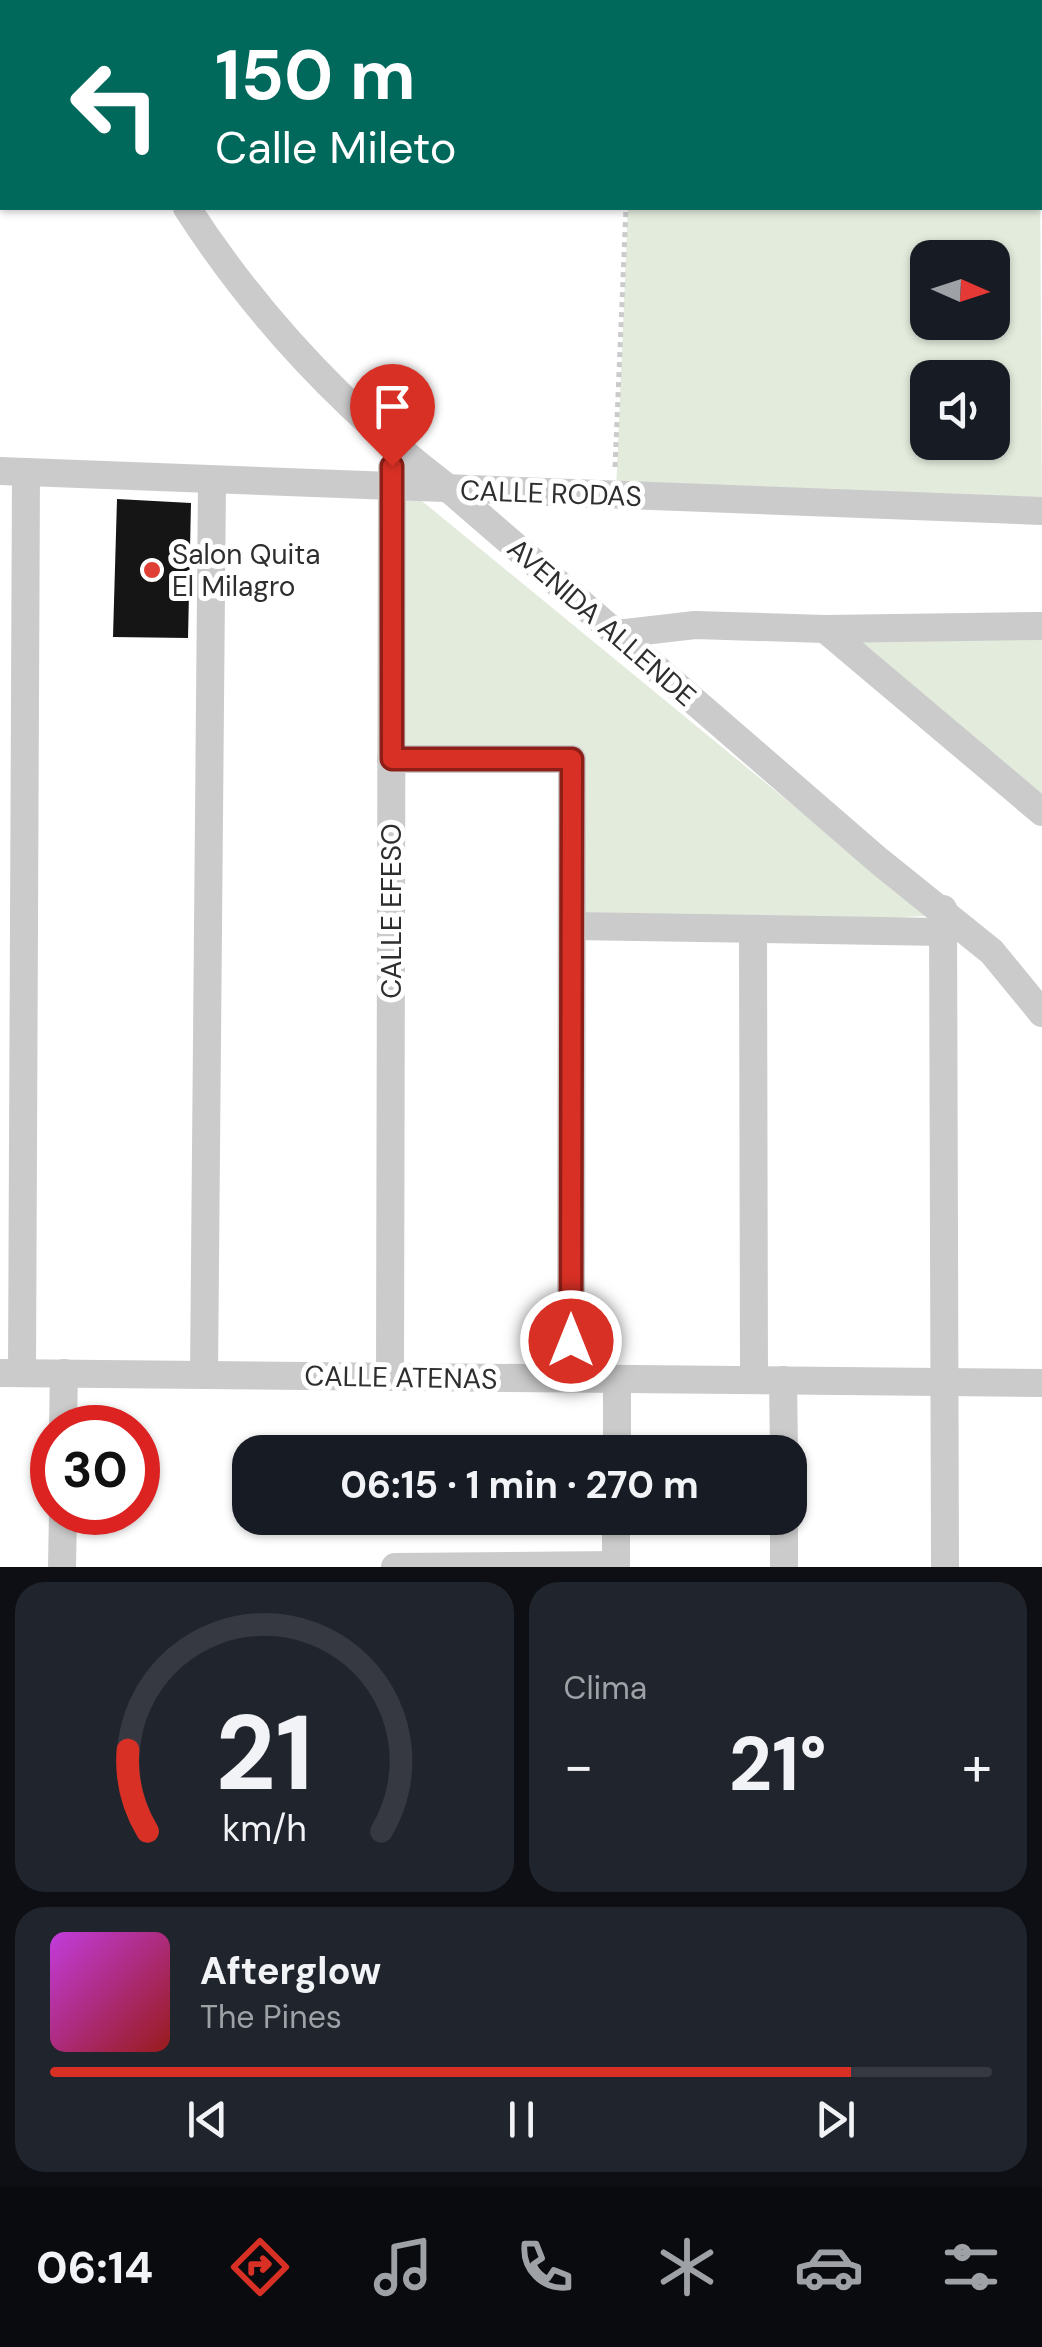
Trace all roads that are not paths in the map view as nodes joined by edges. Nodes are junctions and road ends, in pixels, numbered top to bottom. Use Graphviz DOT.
graph roads {
  1 [pos="189,210"];
  2 [pos="392,446"];
  3 [pos="13,472"];
  4 [pos="212,480"];
  5 [pos="392,487"];
  6 [pos="449,489"];
  7 [pos="1042,511"];
  8 [pos="1042,626"];
  9 [pos="824,629"];
  10 [pos="617,634"];
  11 [pos="392,759"];
  12 [pos="1042,812"];
  13 [pos="943,921"];
  14 [pos="572,926"];
  15 [pos="753,929"];
  16 [pos="1042,1013"];
  17 [pos="11,1373"];
  18 [pos="64,1373"];
  19 [pos="204,1374"];
  20 [pos="390,1377"];
  21 [pos="570,1378"];
  22 [pos="617,1379"];
  23 [pos="754,1380"];
  24 [pos="784,1380"];
  25 [pos="944,1382"];
  26 [pos="1042,1383"];
  27 [pos="64,1405"];
  28 [pos="617,1435"];
  29 [pos="784,1435"];
  30 [pos="63,1535"];
  31 [pos="616,1535"];
  32 [pos="784,1535"];
  33 [pos="616,1566"];
  34 [pos="62,1567"];
  35 [pos="395,1567"];
  36 [pos="436,1567"];
  37 [pos="784,1567"];
  38 [pos="945,1567"];
  1 -- 2 [label="street, AVENIDA ALLENDE"];
  2 -- 5 [label="street, CALLE EFESO"];
  2 -- 6 [label="street, AVENIDA ALLENDE"];
  3 -- 4 [label="street, CALLE RODAS"];
  3 -- 17 [label="street"];
  4 -- 5 [label="street, CALLE RODAS"];
  4 -- 19 [label="street"];
  5 -- 6 [label="street, CALLE RODAS"];
  5 -- 11 [label="street, CALLE EFESO"];
  6 -- 7 [label="street, CALLE RODAS"];
  6 -- 10 [label="street, AVENIDA ALLENDE"];
  8 -- 9 [label="street"];
  9 -- 10 [label="street"];
  9 -- 12 [label="street"];
  10 -- 13 [label="street, AVENIDA ALLENDE"];
  11 -- 14 [label="street"];
  11 -- 20 [label="street, CALLE EFESO"];
  13 -- 15 [label="street"];
  13 -- 16 [label="street, AVENIDA ALLENDE"];
  13 -- 25 [label="street"];
  14 -- 15 [label="street"];
  14 -- 21 [label="street"];
  15 -- 23 [label="street"];
  17 -- 18 [label="street, CALLE ATENAS"];
  18 -- 19 [label="street, CALLE ATENAS"];
  18 -- 27 [label="street"];
  19 -- 20 [label="street, CALLE ATENAS"];
  20 -- 21 [label="street, CALLE ATENAS"];
  21 -- 22 [label="street, CALLE ATENAS"];
  22 -- 23 [label="street, CALLE ATENAS"];
  22 -- 28 [label="street"];
  23 -- 24 [label="street, CALLE ATENAS"];
  24 -- 25 [label="street, CALLE ATENAS"];
  24 -- 29 [label="street"];
  25 -- 26 [label="street, CALLE ATENAS"];
  25 -- 38 [label="street"];
  30 -- 34 [label="street"];
  31 -- 33 [label="street"];
  32 -- 37 [label="street"];
  33 -- 36 [label="street"];
  35 -- 36 [label="street"];
}
